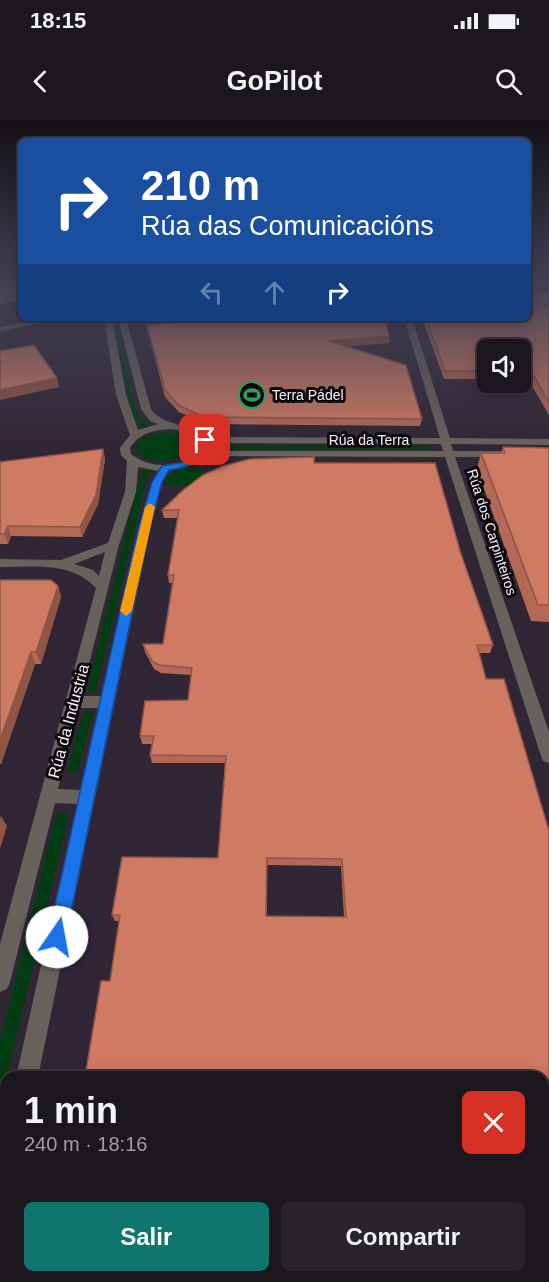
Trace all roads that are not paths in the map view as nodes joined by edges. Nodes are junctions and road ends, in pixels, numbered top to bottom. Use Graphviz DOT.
graph roads {
  1 [pos="112,339"];
  2 [pos="128,339"];
  3 [pos="415,339"];
  4 [pos="171,426"];
  5 [pos="135,435"];
  6 [pos="205,440"];
  7 [pos="549,442"];
  8 [pos="448,447"];
  9 [pos="516,454"];
  10 [pos="132,460"];
  11 [pos="191,462"];
  12 [pos="165,468"];
  13 [pos="113,545"];
  14 [pos="0,563"];
  15 [pos="62,564"];
  16 [pos="103,588"];
  17 [pos="73,702"];
  18 [pos="107,702"];
  19 [pos="549,756"];
  20 [pos="49,796"];
  21 [pos="87,797"];
  22 [pos="0,982"];
  23 [pos="28,1071"];
  1 -- 5 [label="street"];
  2 -- 4 [label="street"];
  3 -- 8 [label="street, Rúa dos Carpinteiros"];
  4 -- 5 [label="street"];
  4 -- 6 [label="street"];
  5 -- 10 [label="street, Rúa da Industria"];
  6 -- 8 [label="street, Rúa da Terra"];
  6 -- 11 [label="street"];
  7 -- 8 [label="street, Rúa da Terra"];
  8 -- 9 [label="street, Rúa da Terra"];
  8 -- 11 [label="street, Rúa da Terra"];
  8 -- 19 [label="street, Rúa dos Carpinteiros"];
  10 -- 12 [label="street"];
  10 -- 13 [label="street, Rúa da Industria"];
  11 -- 12 [label="street, Rúa da Terra"];
  12 -- 18 [label="street, Rúa da Industria"];
  13 -- 15 [label="street"];
  13 -- 16 [label="street, Rúa da Industria"];
  14 -- 15 [label="street"];
  15 -- 16 [label="street"];
  16 -- 17 [label="street, Rúa da Industria"];
  17 -- 18 [label="street"];
  17 -- 20 [label="street, Rúa da Industria"];
  18 -- 21 [label="street, Rúa da Industria"];
  20 -- 21 [label="street"];
  20 -- 22 [label="street, Rúa da Industria"];
  21 -- 23 [label="street, Rúa da Industria"];
}
